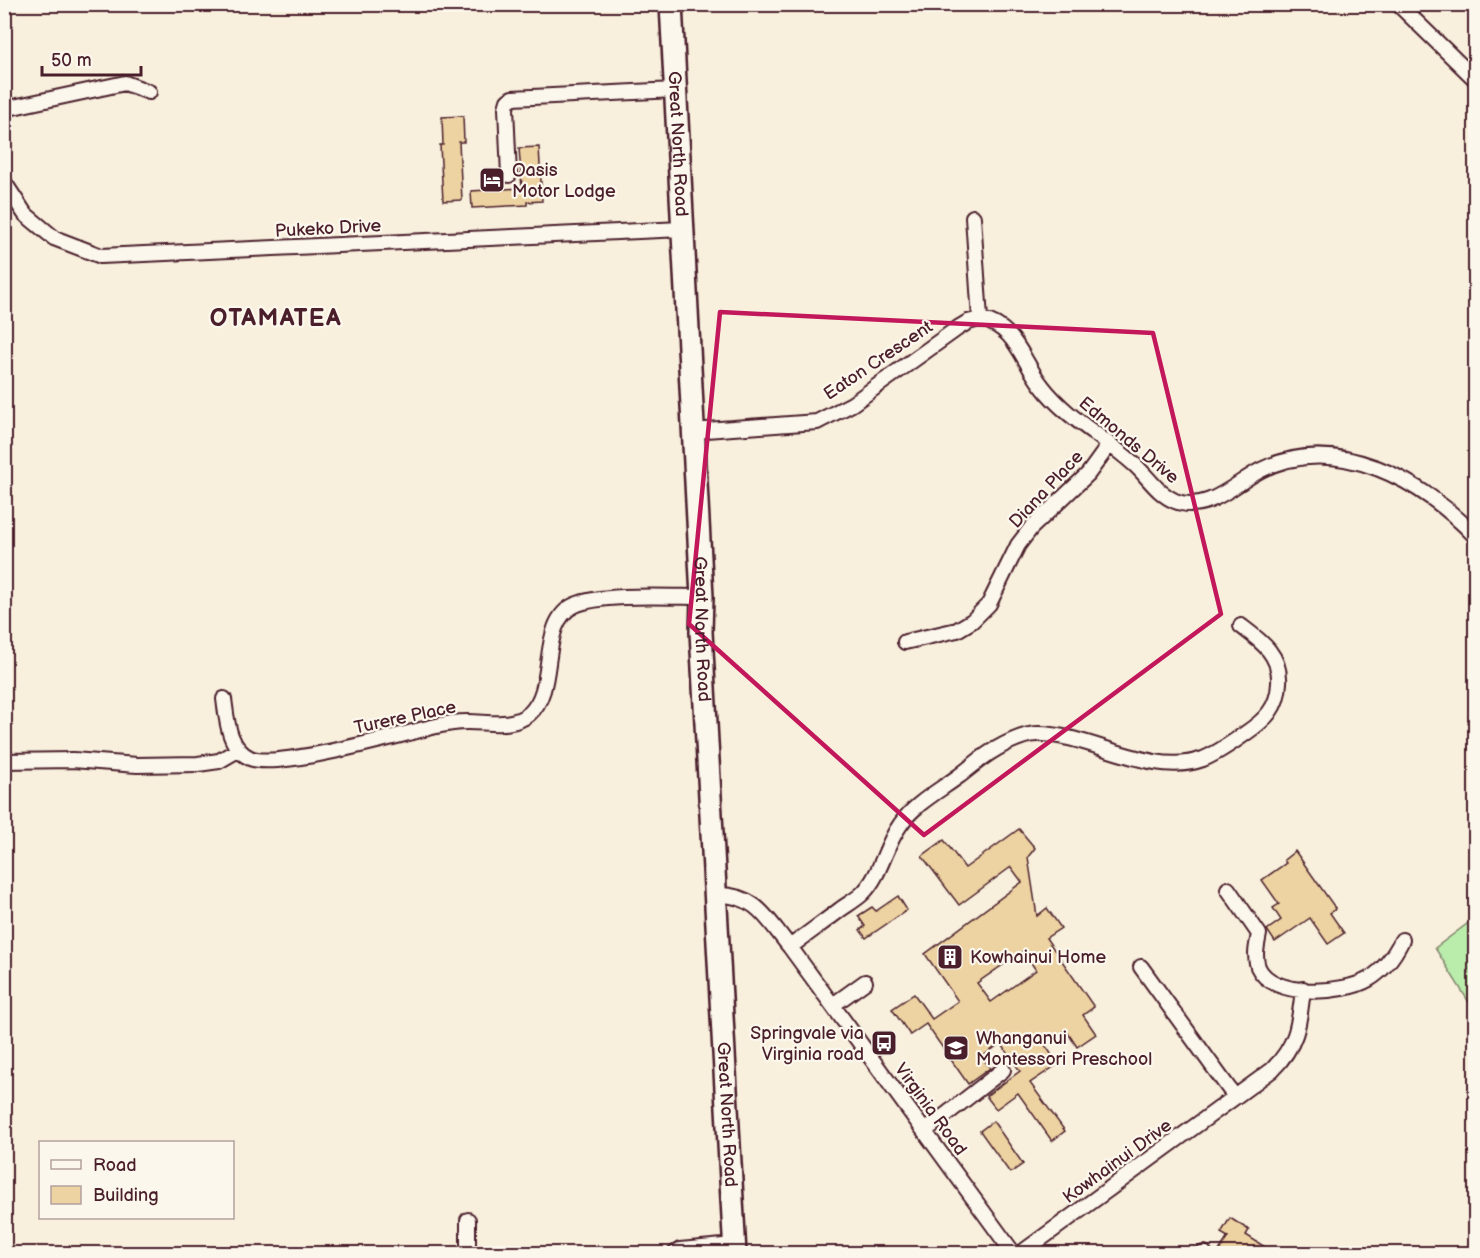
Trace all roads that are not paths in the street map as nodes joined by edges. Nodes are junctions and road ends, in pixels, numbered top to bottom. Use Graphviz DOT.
graph roads {
  1 [pos="671,4"];
  2 [pos="1398,4"];
  3 [pos="1476,80"];
  4 [pos="675,90"];
  5 [pos="149,92"];
  6 [pos="4,109"];
  7 [pos="509,175"];
  8 [pos="5,185"];
  9 [pos="973,217"];
  10 [pos="682,229"];
  11 [pos="980,319"];
  12 [pos="692,431"];
  13 [pos="1109,445"];
  14 [pos="1476,537"];
  15 [pos="702,597"];
  16 [pos="1241,626"];
  17 [pos="906,642"];
  18 [pos="224,699"];
  19 [pos="238,750"];
  20 [pos="4,761"];
  21 [pos="1228,889"];
  22 [pos="717,895"];
  23 [pos="1402,940"];
  24 [pos="790,947"];
  25 [pos="1141,968"];
  26 [pos="865,982"];
  27 [pos="1303,989"];
  28 [pos="833,1005"];
  29 [pos="1003,1070"];
  30 [pos="1235,1097"];
  31 [pos="925,1131"];
  32 [pos="468,1220"];
  33 [pos="734,1249"];
  34 [pos="468,1254"];
  35 [pos="674,1254"];
  36 [pos="1014,1254"];
  37 [pos="1020,1254"];
  1 -- 4 [label="highway, Great North Road"];
  2 -- 3 [label="street"];
  4 -- 7 [label="street"];
  4 -- 10 [label="highway, Great North Road"];
  5 -- 6 [label="street"];
  8 -- 10 [label="street, Pukeko Drive"];
  9 -- 11 [label="street"];
  10 -- 12 [label="highway, Great North Road"];
  11 -- 12 [label="street, Eaton Crescent"];
  11 -- 13 [label="street, Edmonds Drive"];
  12 -- 15 [label="highway, Great North Road"];
  13 -- 14 [label="street, Edmonds Drive"];
  13 -- 17 [label="street, Diana Place"];
  15 -- 19 [label="street, Turere Place"];
  15 -- 22 [label="highway, Great North Road"];
  16 -- 24 [label="street"];
  18 -- 19 [label="street"];
  19 -- 20 [label="street"];
  21 -- 27 [label="street"];
  22 -- 24 [label="street, Virginia Road"];
  22 -- 33 [label="highway, Great North Road"];
  23 -- 27 [label="street"];
  24 -- 28 [label="street, Virginia Road"];
  25 -- 30 [label="street"];
  26 -- 28 [label="street"];
  27 -- 30 [label="street, Kowhainui Drive"];
  28 -- 31 [label="street, Virginia Road"];
  29 -- 31 [label="street"];
  30 -- 37 [label="street, Kowhainui Drive"];
  31 -- 36 [label="street, Virginia Road"];
  32 -- 34 [label="street"];
  33 -- 35 [label="street"];
}
